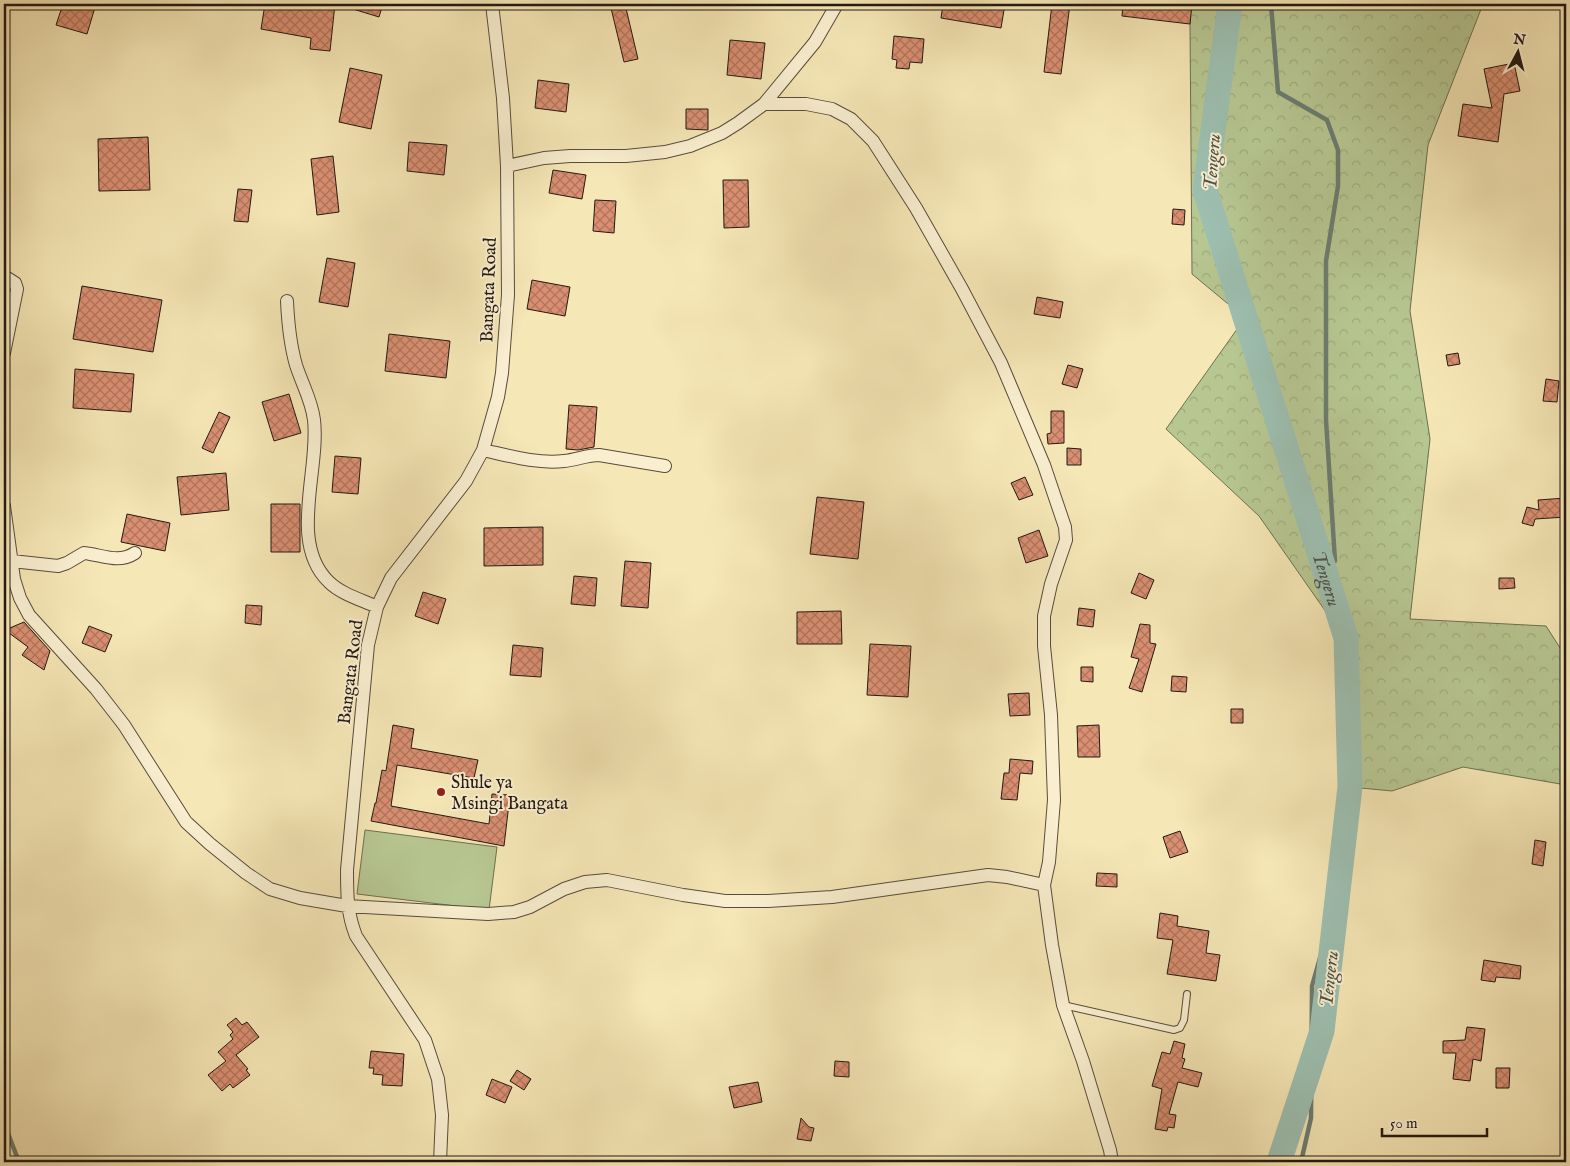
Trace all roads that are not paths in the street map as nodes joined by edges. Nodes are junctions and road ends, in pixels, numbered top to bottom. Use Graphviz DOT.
graph roads {
  1 [pos="492,4"];
  2 [pos="837,4"];
  3 [pos="764,104"];
  4 [pos="507,166"];
  5 [pos="4,276"];
  6 [pos="287,301"];
  7 [pos="4,353"];
  8 [pos="483,450"];
  9 [pos="665,466"];
  10 [pos="4,506"];
  11 [pos="134,554"];
  12 [pos="12,561"];
  13 [pos="377,607"];
  14 [pos="1044,885"];
  15 [pos="347,906"];
  16 [pos="1187,994"];
  17 [pos="1064,1005"];
  18 [pos="440,1162"];
  19 [pos="1112,1162"];
  1 -- 4 [label="street, Bangata Road"];
  2 -- 3 [label="street"];
  3 -- 4 [label="street"];
  3 -- 14 [label="street"];
  4 -- 8 [label="street, Bangata Road"];
  5 -- 7 [label="street"];
  6 -- 13 [label="street"];
  8 -- 9 [label="street"];
  8 -- 13 [label="street, Bangata Road"];
  10 -- 12 [label="street"];
  11 -- 12 [label="street"];
  12 -- 15 [label="street"];
  13 -- 15 [label="street, Bangata Road"];
  14 -- 15 [label="street"];
  14 -- 17 [label="street"];
  15 -- 18 [label="street, Bangata Road"];
  16 -- 17 [label="lane"];
  17 -- 19 [label="street"];
}
